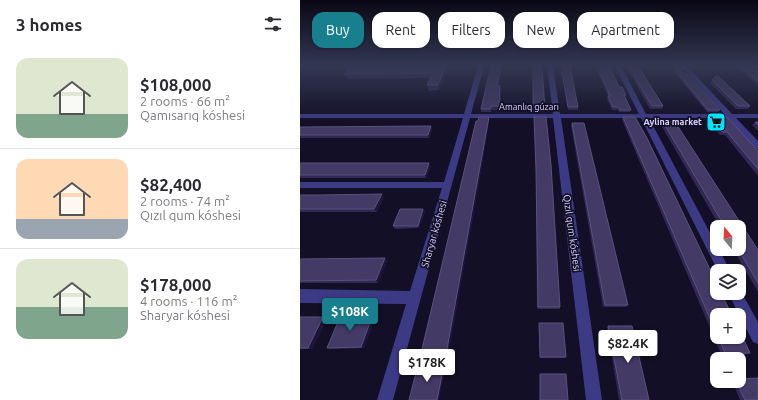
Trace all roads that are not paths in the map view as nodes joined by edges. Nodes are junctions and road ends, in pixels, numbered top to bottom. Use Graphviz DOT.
graph roads {
  1 [pos="476,85"];
  2 [pos="553,85"];
  3 [pos="628,85"];
  4 [pos="701,85"];
  5 [pos="644,115"];
  6 [pos="300,116"];
  7 [pos="468,116"];
  8 [pos="557,116"];
  9 [pos="730,116"];
  10 [pos="758,116"];
  11 [pos="758,146"];
  12 [pos="300,185"];
  13 [pos="448,185"];
  14 [pos="720,264"];
  15 [pos="300,296"];
  16 [pos="415,298"];
  17 [pos="739,300"];
  18 [pos="758,338"];
  19 [pos="385,400"];
  20 [pos="594,400"];
  1 -- 7 [label="street, Sharyar kóshesi"];
  2 -- 8 [label="street, Qızıl qum kóshesi"];
  3 -- 5 [label="street"];
  4 -- 9 [label="street"];
  5 -- 8 [label="street, Amanlıq gúzarı"];
  5 -- 9 [label="street, Amanlıq gúzarı"];
  5 -- 14 [label="street"];
  6 -- 7 [label="street, Amanlıq gúzarı"];
  7 -- 8 [label="street, Amanlıq gúzarı"];
  7 -- 13 [label="street, Sharyar kóshesi"];
  8 -- 20 [label="street, Qızıl qum kóshesi"];
  9 -- 10 [label="street, Amanlıq gúzarı"];
  9 -- 11 [label="street"];
  12 -- 13 [label="street"];
  13 -- 16 [label="street, Sharyar kóshesi"];
  15 -- 16 [label="street"];
  16 -- 19 [label="street, Sharyar kóshesi"];
  17 -- 18 [label="street"];
}
